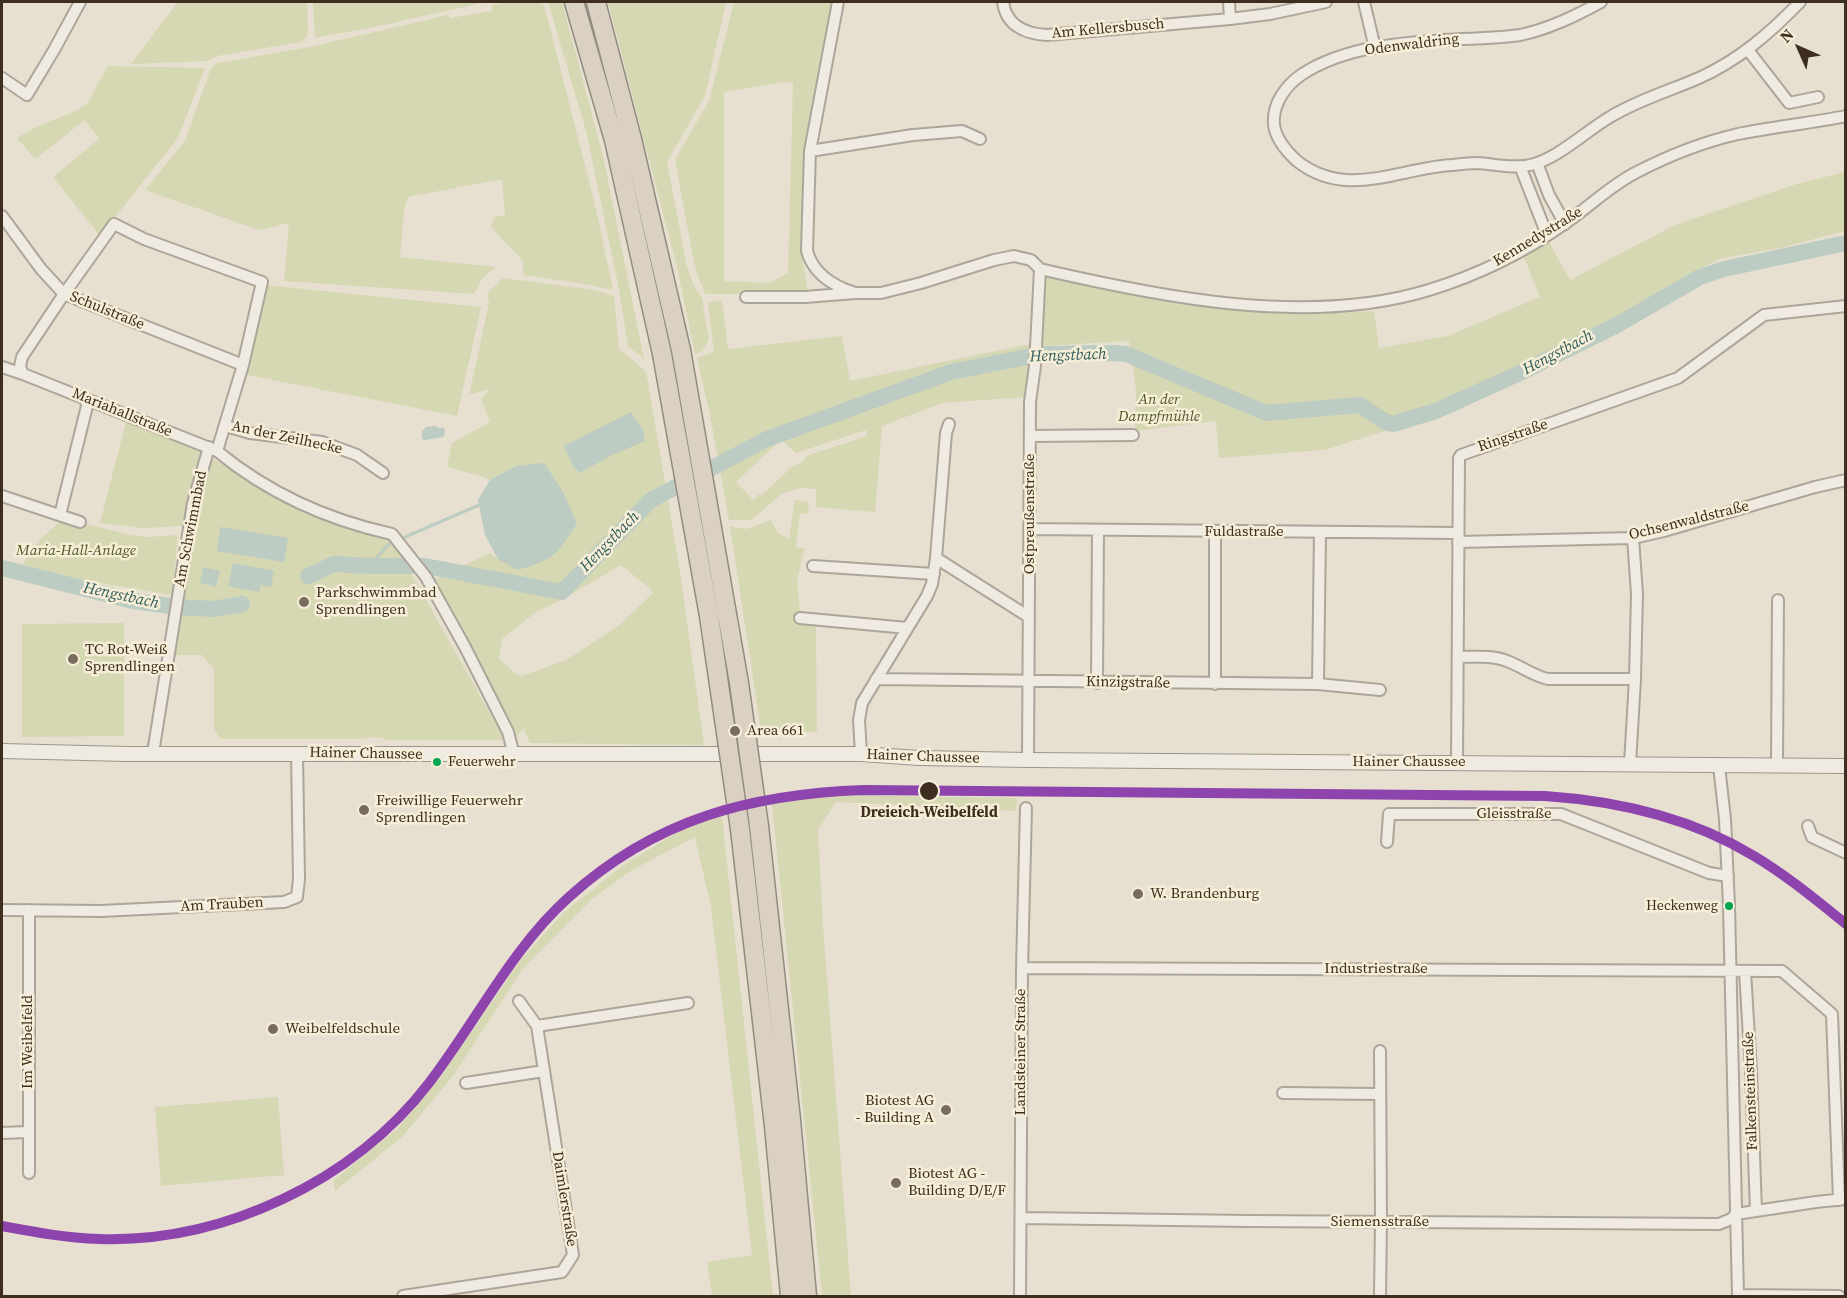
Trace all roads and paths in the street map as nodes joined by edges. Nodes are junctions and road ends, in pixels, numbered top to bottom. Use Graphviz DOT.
graph roads {
  1 [pos="80,2"];
  2 [pos="574,2"];
  3 [pos="596,2"];
  4 [pos="838,2"];
  5 [pos="1003,2"];
  6 [pos="1229,2"];
  7 [pos="1326,2"];
  8 [pos="1364,2"];
  9 [pos="1601,2"];
  10 [pos="1800,2"];
  11 [pos="1230,19"];
  12 [pos="1375,48"];
  13 [pos="1748,50"];
  14 [pos="2,78"];
  15 [pos="1818,97"];
  16 [pos="1845,116"];
  17 [pos="980,139"];
  18 [pos="810,151"];
  19 [pos="1537,163"];
  20 [pos="1520,166"];
  21 [pos="2,216"];
  22 [pos="1565,224"];
  23 [pos="1547,235"];
  24 [pos="1040,269"];
  25 [pos="855,293"];
  26 [pos="64,294"];
  27 [pos="746,297"];
  28 [pos="1845,306"];
  29 [pos="243,365"];
  30 [pos="2,367"];
  31 [pos="23,374"];
  32 [pos="86,400"];
  33 [pos="949,424"];
  34 [pos="225,426"];
  35 [pos="1133,435"];
  36 [pos="1029,436"];
  37 [pos="213,449"];
  38 [pos="383,473"];
  39 [pos="1845,480"];
  40 [pos="2,496"];
  41 [pos="60,515"];
  42 [pos="80,522"];
  43 [pos="1031,529"];
  44 [pos="1098,530"];
  45 [pos="1215,531"];
  46 [pos="1320,532"];
  47 [pos="1458,538"];
  48 [pos="1633,538"];
  49 [pos="936,558"];
  50 [pos="813,566"];
  51 [pos="934,574"];
  52 [pos="1778,600"];
  53 [pos="1029,617"];
  54 [pos="800,618"];
  55 [pos="907,628"];
  56 [pos="1458,657"];
  57 [pos="876,679"];
  58 [pos="1635,679"];
  59 [pos="1030,681"];
  60 [pos="1097,683"];
  61 [pos="1215,684"];
  62 [pos="1318,684"];
  63 [pos="1380,690"];
  64 [pos="2,751"];
  65 [pos="153,753"];
  66 [pos="297,753"];
  67 [pos="861,754"];
  68 [pos="514,755"];
  69 [pos="1028,760"];
  70 [pos="1457,762"];
  71 [pos="1630,764"];
  72 [pos="1719,766"];
  73 [pos="1777,766"];
  74 [pos="1845,766"];
  75 [pos="1026,808"];
  76 [pos="1808,826"];
  77 [pos="1387,842"];
  78 [pos="1845,854"];
  79 [pos="1728,876"];
  80 [pos="2,910"];
  81 [pos="28,910"];
  82 [pos="1022,968"];
  83 [pos="1745,971"];
  84 [pos="1730,972"];
  85 [pos="519,1001"];
  86 [pos="688,1003"];
  87 [pos="537,1026"];
  88 [pos="1380,1051"];
  89 [pos="544,1071"];
  90 [pos="466,1083"];
  91 [pos="1283,1093"];
  92 [pos="1379,1094"];
  93 [pos="28,1132"];
  94 [pos="2,1133"];
  95 [pos="29,1173"];
  96 [pos="1842,1199"];
  97 [pos="1756,1211"];
  98 [pos="1736,1214"];
  99 [pos="1021,1218"];
  100 [pos="1381,1221"];
  101 [pos="403,1296"];
  102 [pos="790,1296"];
  103 [pos="807,1296"];
  104 [pos="1020,1296"];
  105 [pos="1380,1296"];
  106 [pos="1738,1296"];
  107 [pos="1822,1296"];
  108 [pos="1839,1296"];
  1 -- 14 [label="street"];
  2 -- 102 [label="highway, bridge"];
  3 -- 103 [label="highway, bridge"];
  4 -- 18 [label="street"];
  5 -- 11 [label="street, Am Kellersbusch"];
  6 -- 11 [label="street"];
  7 -- 11 [label="street, Am Kellersbusch"];
  8 -- 12 [label="street"];
  9 -- 12 [label="street, Odenwaldring"];
  10 -- 13 [label="street, Odenwaldring"];
  12 -- 20 [label="street, Odenwaldring"];
  13 -- 15 [label="street"];
  13 -- 19 [label="street, Odenwaldring"];
  16 -- 22 [label="street, Kennedystraße"];
  17 -- 18 [label="street"];
  18 -- 25 [label="street"];
  19 -- 20 [label="street, Odenwaldring"];
  19 -- 22 [label="street"];
  20 -- 23 [label="street"];
  21 -- 26 [label="street, Schulstraße"];
  22 -- 23 [label="street, Kennedystraße"];
  23 -- 24 [label="street, Kennedystraße"];
  24 -- 25 [label="street, Kennedystraße"];
  24 -- 36 [label="street, Ostpreußenstraße"];
  25 -- 27 [label="street, Kennedystraße"];
  26 -- 29 [label="street, Schulstraße"];
  26 -- 29 [label="street, An der Zeilhecke"];
  26 -- 31 [label="street"];
  28 -- 47 [label="street, Ringstraße"];
  29 -- 34 [label="street, An der Zeilhecke"];
  30 -- 31 [label="street, Mariahallstraße"];
  31 -- 32 [label="street, Mariahallstraße"];
  32 -- 37 [label="street, Mariahallstraße"];
  32 -- 41 [label="street"];
  33 -- 49 [label="street"];
  34 -- 37 [label="street"];
  34 -- 38 [label="street, An der Zeilhecke"];
  35 -- 36 [label="street"];
  36 -- 43 [label="street, Ostpreußenstraße"];
  37 -- 65 [label="street, Am Schwimmbad"];
  37 -- 68 [label="street, Mariahallstraße"];
  39 -- 48 [label="street, Ochsenwaldstraße"];
  40 -- 41 [label="street"];
  41 -- 42 [label="street"];
  43 -- 44 [label="street, Fuldastraße"];
  43 -- 53 [label="street, Ostpreußenstraße"];
  44 -- 45 [label="street, Fuldastraße"];
  44 -- 60 [label="street"];
  45 -- 46 [label="street, Fuldastraße"];
  45 -- 61 [label="street"];
  46 -- 47 [label="street, Fuldastraße"];
  46 -- 62 [label="street"];
  47 -- 48 [label="street, Ochsenwaldstraße"];
  47 -- 56 [label="street, Ringstraße"];
  48 -- 58 [label="street"];
  49 -- 51 [label="street"];
  49 -- 53 [label="street"];
  50 -- 51 [label="street"];
  51 -- 55 [label="street"];
  52 -- 73 [label="street"];
  53 -- 59 [label="street, Ostpreußenstraße"];
  54 -- 55 [label="street"];
  55 -- 57 [label="street"];
  56 -- 58 [label="street"];
  56 -- 70 [label="street, Ringstraße"];
  57 -- 59 [label="street, Kinzigstraße"];
  57 -- 67 [label="street"];
  58 -- 71 [label="street"];
  59 -- 60 [label="street, Kinzigstraße"];
  59 -- 69 [label="street, Ostpreußenstraße"];
  60 -- 61 [label="street, Kinzigstraße"];
  61 -- 62 [label="street, Kinzigstraße"];
  62 -- 63 [label="street, Kinzigstraße"];
  64 -- 65 [label="street, Hainer Chaussee"];
  65 -- 66 [label="street, Hainer Chaussee"];
  66 -- 68 [label="street, Hainer Chaussee"];
  66 -- 81 [label="street, Am Trauben"];
  67 -- 68 [label="street, Hainer Chaussee"];
  67 -- 69 [label="street, Hainer Chaussee"];
  69 -- 70 [label="street, Hainer Chaussee"];
  70 -- 71 [label="street, Hainer Chaussee"];
  71 -- 72 [label="street, Hainer Chaussee"];
  72 -- 73 [label="street, Hainer Chaussee"];
  72 -- 79 [label="street"];
  73 -- 74 [label="street, Hainer Chaussee"];
  75 -- 82 [label="street, Landsteiner Straße"];
  76 -- 78 [label="street"];
  77 -- 79 [label="street, Gleisstraße"];
  79 -- 84 [label="street"];
  80 -- 81 [label="street, Am Trauben"];
  81 -- 93 [label="street, Im Weibelfeld"];
  82 -- 84 [label="street, Industriestraße"];
  82 -- 99 [label="street, Landsteiner Straße"];
  83 -- 84 [label="street, Industriestraße"];
  83 -- 96 [label="street, Industriestraße"];
  83 -- 97 [label="street, Falkensteinstraße"];
  84 -- 98 [label="street"];
  85 -- 87 [label="street, Daimlerstraße"];
  86 -- 87 [label="street"];
  87 -- 89 [label="street, Daimlerstraße"];
  88 -- 92 [label="street"];
  89 -- 90 [label="street"];
  89 -- 101 [label="street, Daimlerstraße"];
  91 -- 92 [label="street"];
  92 -- 100 [label="street"];
  93 -- 94 [label="street"];
  93 -- 95 [label="street, Im Weibelfeld"];
  96 -- 97 [label="street, Siemensstraße"];
  97 -- 98 [label="street, Siemensstraße"];
  98 -- 100 [label="street, Siemensstraße"];
  98 -- 106 [label="street"];
  99 -- 100 [label="street, Siemensstraße"];
  99 -- 104 [label="street, Landsteiner Straße"];
  100 -- 105 [label="street"];
  106 -- 107 [label="street"];
  107 -- 108 [label="street"];
}
